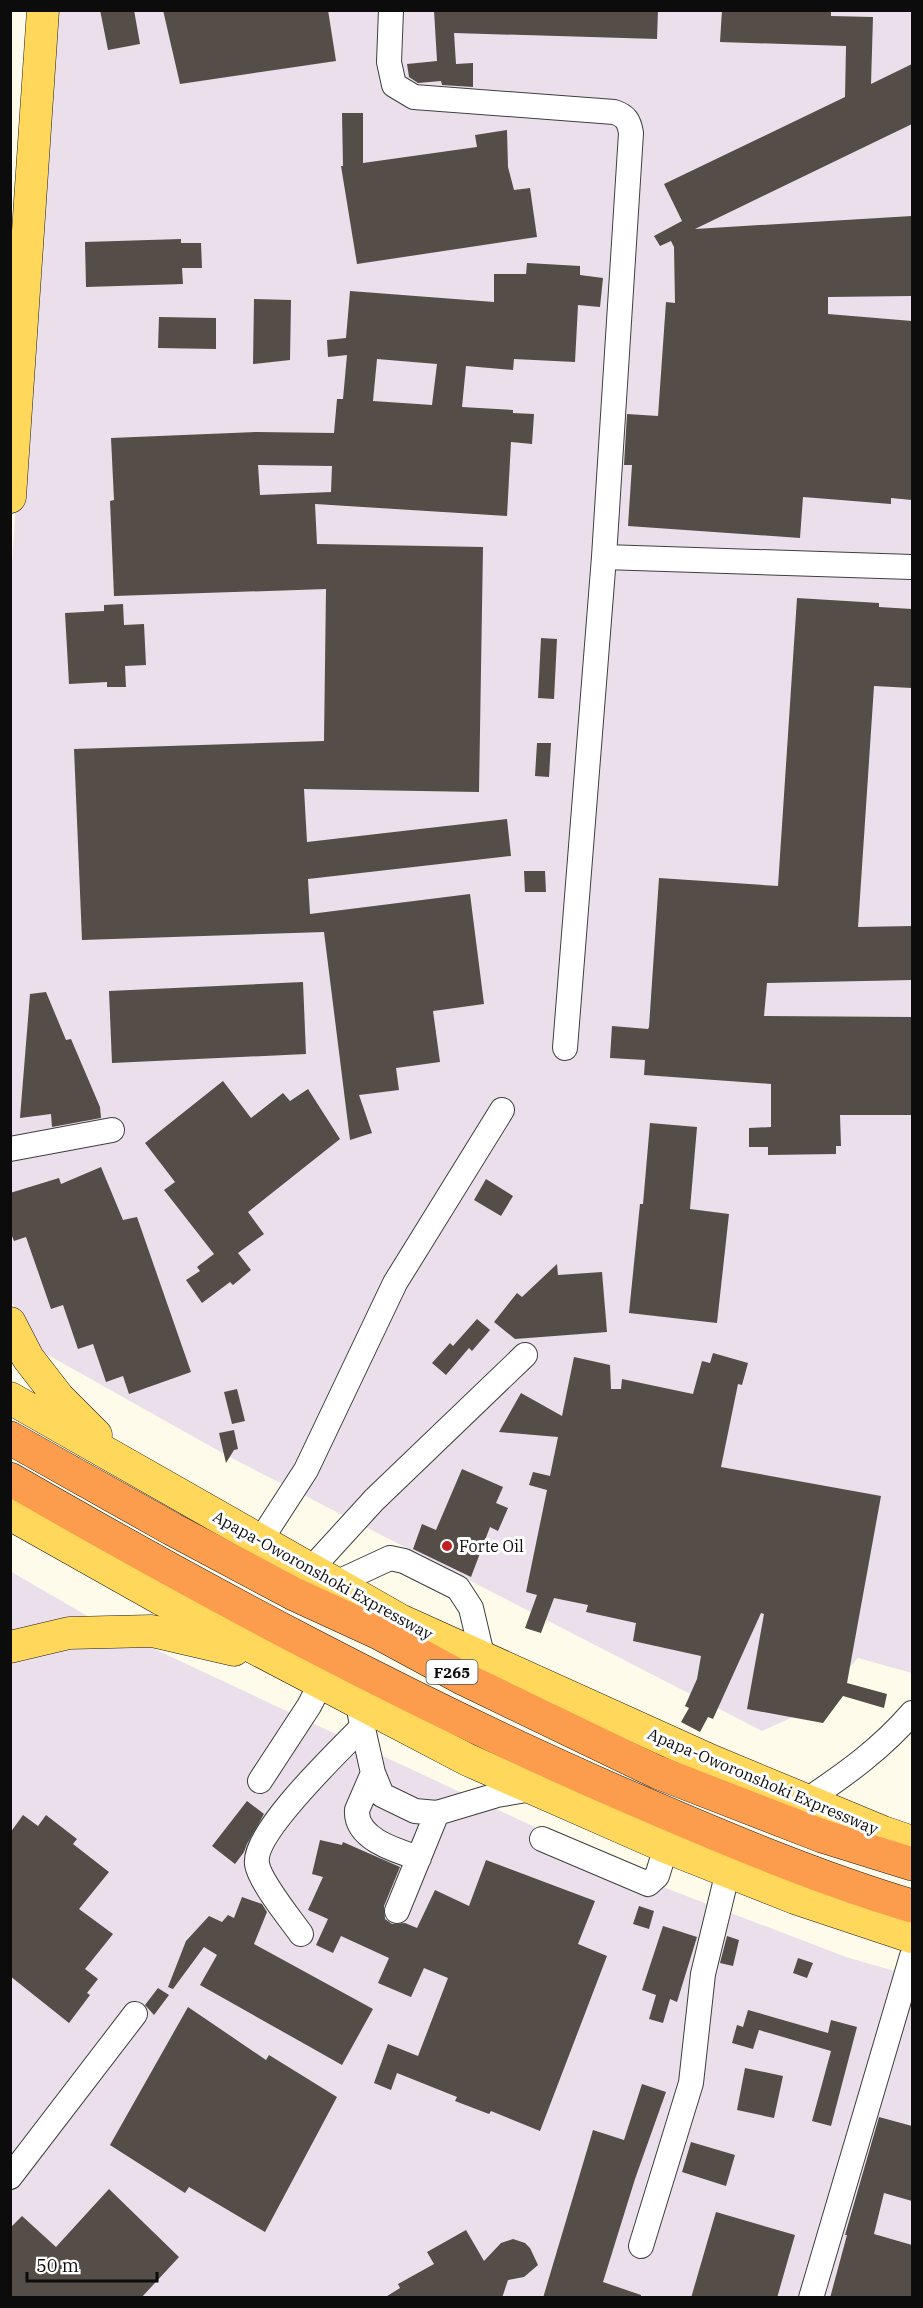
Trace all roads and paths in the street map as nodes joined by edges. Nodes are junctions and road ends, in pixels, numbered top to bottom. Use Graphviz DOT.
graph roads {
  1 [pos="43,10"];
  2 [pos="391,10"];
  3 [pos="10,497"];
  4 [pos="604,557"];
  5 [pos="912,567"];
  6 [pos="565,1048"];
  7 [pos="502,1110"];
  8 [pos="112,1130"];
  9 [pos="10,1149"];
  10 [pos="10,1323"];
  11 [pos="525,1355"];
  12 [pos="10,1398"];
  13 [pos="10,1438"];
  14 [pos="128,1467"];
  15 [pos="10,1479"];
  16 [pos="10,1514"];
  17 [pos="260,1541"];
  18 [pos="314,1582"];
  19 [pos="10,1647"];
  20 [pos="483,1659"];
  21 [pos="277,1660"];
  22 [pos="321,1683"];
  23 [pos="912,1713"];
  24 [pos="359,1714"];
  25 [pos="373,1773"];
  26 [pos="260,1781"];
  27 [pos="532,1789"];
  28 [pos="807,1800"];
  29 [pos="437,1813"];
  30 [pos="542,1839"];
  31 [pos="912,1842"];
  32 [pos="666,1847"];
  33 [pos="419,1858"];
  34 [pos="912,1864"];
  35 [pos="728,1871"];
  36 [pos="912,1906"];
  37 [pos="397,1911"];
  38 [pos="301,1934"];
  39 [pos="912,1937"];
  40 [pos="912,1956"];
  41 [pos="135,2014"];
  42 [pos="10,2177"];
  43 [pos="641,2246"];
  44 [pos="811,2298"];
  1 -- 3 [label="main road"];
  2 -- 4 [label="street"];
  4 -- 5 [label="street"];
  4 -- 6 [label="street"];
  7 -- 17 [label="street"];
  8 -- 9 [label="street"];
  10 -- 14 [label="main road"];
  11 -- 18 [label="street"];
  12 -- 14 [label="main road, Apapa-Oworonshoki Expressway"];
  13 -- 18 [label="highway, Apapa-Oworonshoki Expressway / F265"];
  14 -- 17 [label="main road, Apapa-Oworonshoki Expressway"];
  15 -- 36 [label="highway, F265"];
  16 -- 21 [label="main road"];
  17 -- 18 [label="main road, Apapa-Oworonshoki Expressway"];
  18 -- 20 [label="main road, Apapa-Oworonshoki Expressway"];
  18 -- 20 [label="street"];
  18 -- 34 [label="highway, Apapa-Oworonshoki Expressway / F265"];
  19 -- 21 [label="main road"];
  20 -- 28 [label="main road, Apapa-Oworonshoki Expressway"];
  21 -- 22 [label="main road"];
  22 -- 24 [label="main road"];
  22 -- 26 [label="street"];
  23 -- 28 [label="street"];
  24 -- 25 [label="street"];
  24 -- 27 [label="main road"];
  24 -- 38 [label="street"];
  25 -- 29 [label="street"];
  25 -- 33 [label="street"];
  27 -- 29 [label="street"];
  27 -- 32 [label="main road"];
  28 -- 31 [label="main road, Apapa-Oworonshoki Expressway"];
  29 -- 33 [label="street"];
  30 -- 32 [label="street"];
  32 -- 35 [label="main road"];
  33 -- 37 [label="street"];
  35 -- 39 [label="main road"];
  35 -- 43 [label="street"];
  40 -- 44 [label="street"];
  41 -- 42 [label="street"];
}
